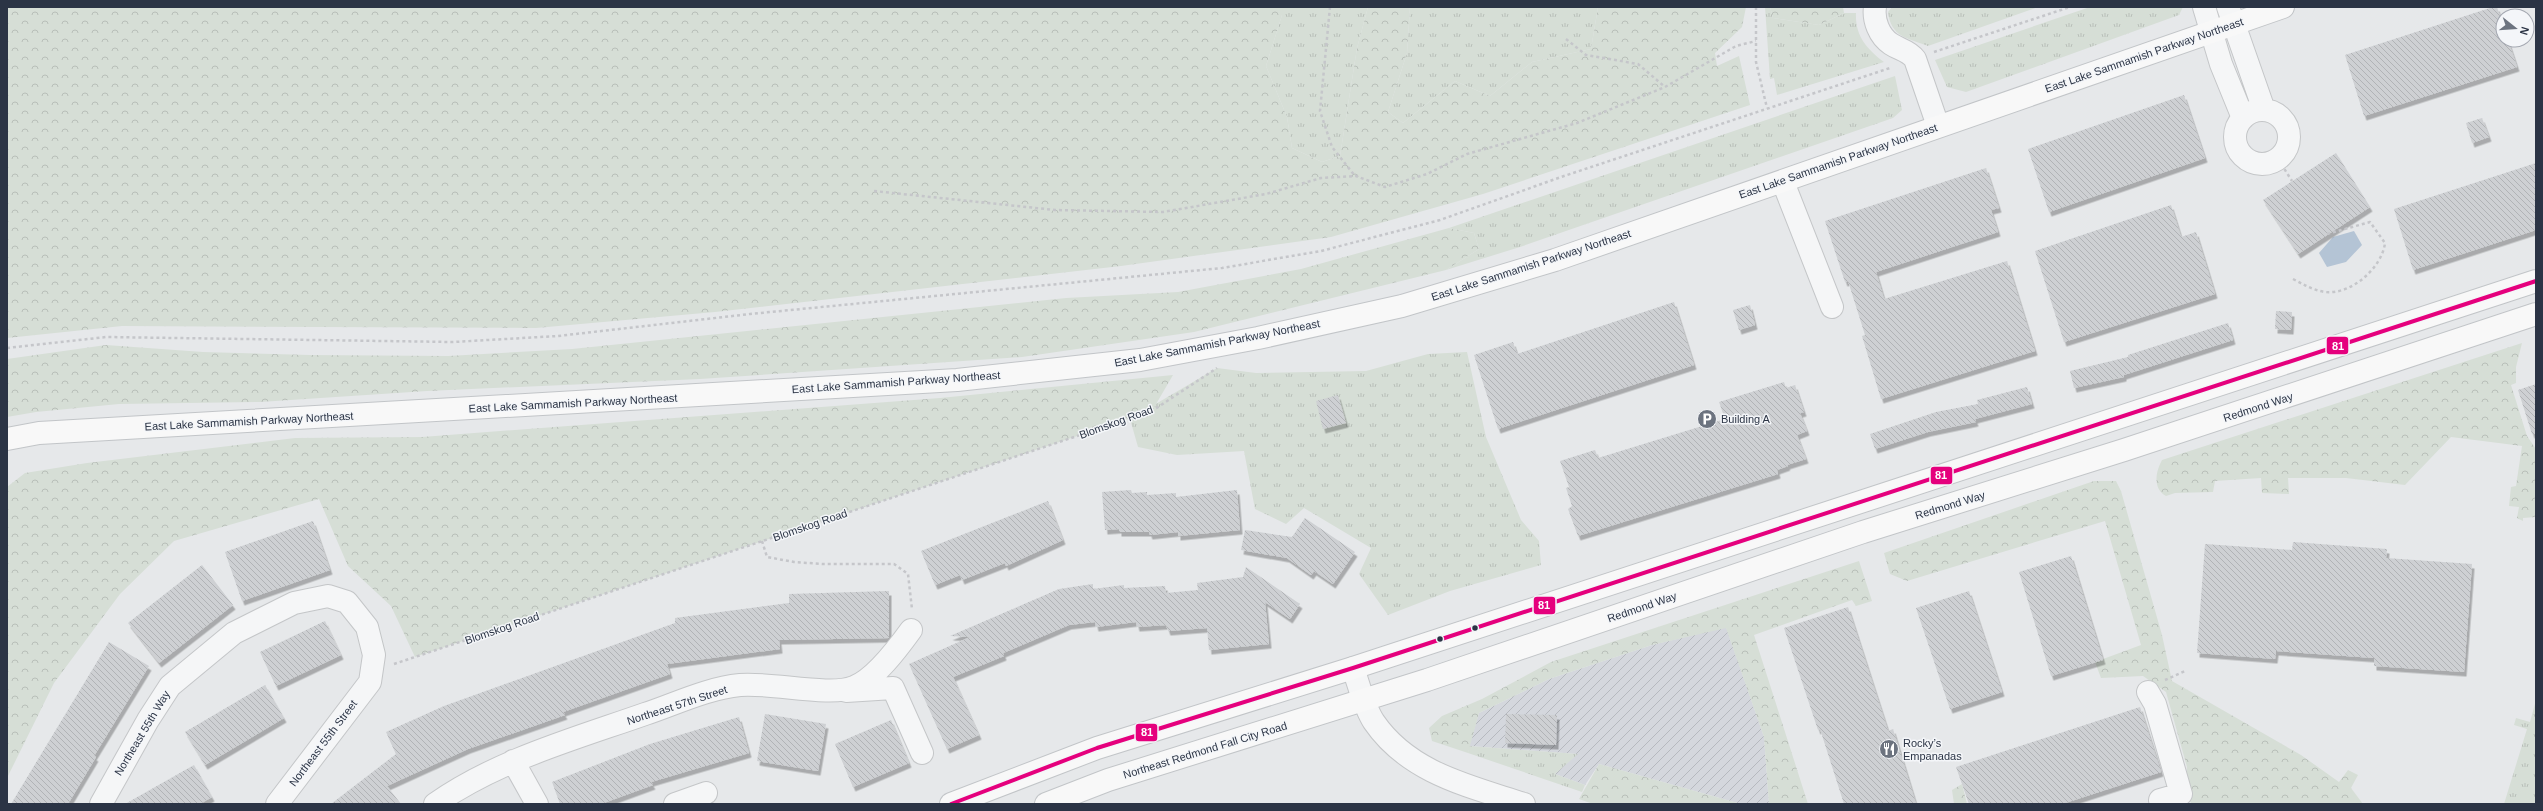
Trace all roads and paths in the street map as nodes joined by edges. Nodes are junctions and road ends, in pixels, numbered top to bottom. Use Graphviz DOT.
graph roads {
  1 [pos="1330,7"];
  2 [pos="1756,7"];
  3 [pos="1875,7"];
  4 [pos="2070,7"];
  5 [pos="2204,7"];
  6 [pos="2283,7"];
  7 [pos="2231,15"];
  8 [pos="2212,32"];
  9 [pos="1566,39"];
  10 [pos="1756,41"];
  11 [pos="1931,53"];
  12 [pos="1896,66"];
  13 [pos="1665,87"];
  14 [pos="1767,108"];
  15 [pos="2264,110"];
  16 [pos="2243,118"];
  17 [pos="1938,126"];
  18 [pos="2278,159"];
  19 [pos="1356,176"];
  20 [pos="2292,181"];
  21 [pos="1783,182"];
  22 [pos="874,191"];
  23 [pos="2327,234"];
  24 [pos="2294,280"];
  25 [pos="2536,281"];
  26 [pos="1832,307"];
  27 [pos="2536,314"];
  28 [pos="7,348"];
  29 [pos="1217,368"];
  30 [pos="7,440"];
  31 [pos="762,541"];
  32 [pos="911,630"];
  33 [pos="394,664"];
  34 [pos="1353,668"];
  35 [pos="370,682"];
  36 [pos="840,691"];
  37 [pos="2148,692"];
  38 [pos="1365,700"];
  39 [pos="922,753"];
  40 [pos="513,760"];
  41 [pos="706,793"];
  42 [pos="2157,803"];
  43 [pos="101,804"];
  44 [pos="277,804"];
  45 [pos="435,804"];
  46 [pos="537,804"];
  47 [pos="675,804"];
  48 [pos="951,804"];
  49 [pos="1046,804"];
  50 [pos="1524,804"];
  1 -- 19 [label="path"];
  2 -- 10 [label="path"];
  3 -- 17 [label="street"];
  4 -- 11 [label="path"];
  5 -- 8 [label="street"];
  6 -- 7 [label="main road, East Lake Sammamish Parkway Northeast"];
  7 -- 8 [label="main road, East Lake Sammamish Parkway Northeast"];
  7 -- 15 [label="street"];
  8 -- 16 [label="street"];
  8 -- 17 [label="main road, East Lake Sammamish Parkway Northeast"];
  9 -- 13 [label="path"];
  10 -- 13 [label="path"];
  10 -- 14 [label="path"];
  12 -- 14 [label="path"];
  13 -- 19 [label="path"];
  14 -- 28 [label="path"];
  15 -- 16 [label="street"];
  15 -- 18 [label="street"];
  16 -- 18 [label="street"];
  17 -- 21 [label="main road, East Lake Sammamish Parkway Northeast"];
  18 -- 20 [label="path"];
  19 -- 22 [label="path"];
  21 -- 26 [label="street"];
  21 -- 30 [label="main road, East Lake Sammamish Parkway Northeast"];
  23 -- 24 [label="path"];
  25 -- 34 [label="main road"];
  27 -- 38 [label="main road, Redmond Way"];
  29 -- 31 [label="path, Blomskog Road"];
  31 -- 32 [label="path"];
  31 -- 33 [label="path, Blomskog Road"];
  32 -- 36 [label="street, Northeast 57th Street"];
  34 -- 38 [label="street"];
  34 -- 48 [label="main road"];
  35 -- 43 [label="street, Northeast 55th Way"];
  35 -- 44 [label="street, Northeast 55th Street"];
  36 -- 39 [label="street"];
  36 -- 40 [label="street, Northeast 57th Street"];
  37 -- 42 [label="street"];
  38 -- 49 [label="main road, Northeast Redmond Fall City Road"];
  38 -- 50 [label="street"];
  40 -- 45 [label="street, Northeast 57th Street"];
  40 -- 46 [label="street"];
  41 -- 47 [label="street"];
}
